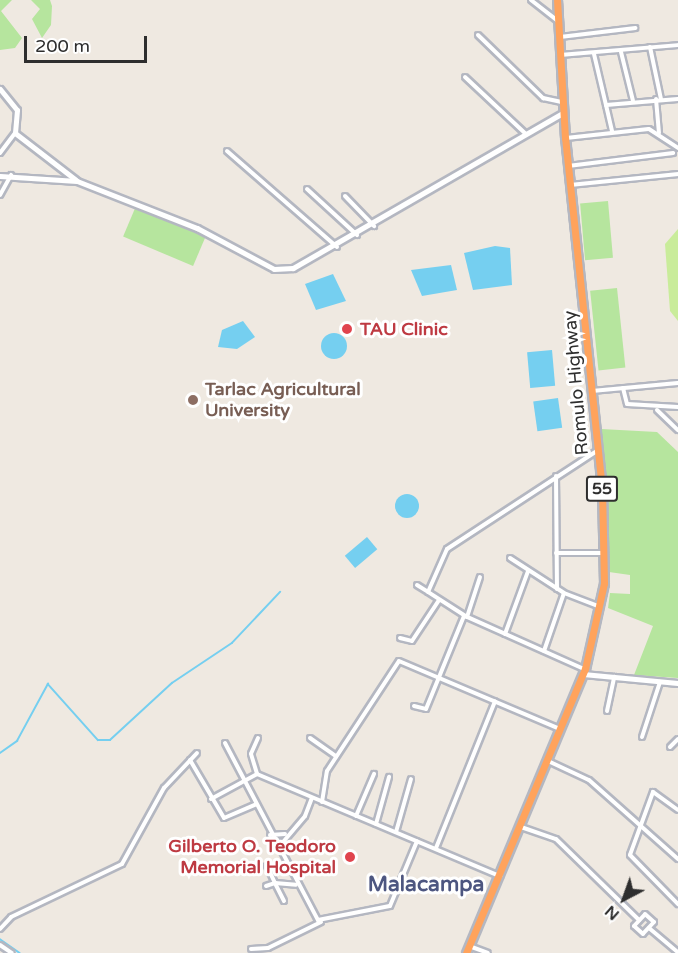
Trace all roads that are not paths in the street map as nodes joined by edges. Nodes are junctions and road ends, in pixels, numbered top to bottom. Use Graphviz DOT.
graph roads {
  1 [pos="531,0"];
  2 [pos="557,0"];
  3 [pos="558,22"];
  4 [pos="635,28"];
  5 [pos="478,35"];
  6 [pos="559,37"];
  7 [pos="650,47"];
  8 [pos="678,47"];
  9 [pos="621,52"];
  10 [pos="594,54"];
  11 [pos="560,55"];
  12 [pos="465,77"];
  13 [pos="0,89"];
  14 [pos="658,99"];
  15 [pos="678,99"];
  16 [pos="633,100"];
  17 [pos="563,102"];
  18 [pos="606,105"];
  19 [pos="563,113"];
  20 [pos="612,131"];
  21 [pos="15,133"];
  22 [pos="659,133"];
  23 [pos="527,134"];
  24 [pos="565,138"];
  25 [pos="678,148"];
  26 [pos="227,150"];
  27 [pos="0,153"];
  28 [pos="673,153"];
  29 [pos="568,166"];
  30 [pos="678,174"];
  31 [pos="11,175"];
  32 [pos="0,176"];
  33 [pos="77,181"];
  34 [pos="570,185"];
  35 [pos="307,189"];
  36 [pos="0,195"];
  37 [pos="345,196"];
  38 [pos="374,225"];
  39 [pos="357,236"];
  40 [pos="337,247"];
  41 [pos="678,383"];
  42 [pos="623,388"];
  43 [pos="592,392"];
  44 [pos="678,407"];
  45 [pos="656,409"];
  46 [pos="678,430"];
  47 [pos="597,452"];
  48 [pos="556,476"];
  49 [pos="556,553"];
  50 [pos="605,553"];
  51 [pos="510,558"];
  52 [pos="528,571"];
  53 [pos="480,577"];
  54 [pos="417,585"];
  55 [pos="557,589"];
  56 [pos="428,592"];
  57 [pos="564,593"];
  58 [pos="439,600"];
  59 [pos="602,607"];
  60 [pos="465,617"];
  61 [pos="505,634"];
  62 [pos="399,638"];
  63 [pos="544,651"];
  64 [pos="584,672"];
  65 [pos="440,677"];
  66 [pos="614,677"];
  67 [pos="660,682"];
  68 [pos="678,683"];
  69 [pos="495,701"];
  70 [pos="414,706"];
  71 [pos="607,711"];
  72 [pos="561,729"];
  73 [pos="642,737"];
  74 [pos="258,738"];
  75 [pos="310,738"];
  76 [pos="678,740"];
  77 [pos="225,743"];
  78 [pos="670,747"];
  79 [pos="197,753"];
  80 [pos="336,756"];
  81 [pos="190,760"];
  82 [pos="548,761"];
  83 [pos="257,774"];
  84 [pos="374,774"];
  85 [pos="389,777"];
  86 [pos="411,779"];
  87 [pos="244,782"];
  88 [pos="312,798"];
  89 [pos="211,799"];
  90 [pos="322,802"];
  91 [pos="255,805"];
  92 [pos="678,810"];
  93 [pos="356,816"];
  94 [pos="641,821"];
  95 [pos="376,824"];
  96 [pos="521,827"];
  97 [pos="396,832"];
  98 [pos="285,834"];
  99 [pos="270,835"];
  100 [pos="417,842"];
  101 [pos="278,849"];
  102 [pos="436,849"];
  103 [pos="678,859"];
  104 [pos="267,866"];
  105 [pos="500,876"];
  106 [pos="275,883"];
  107 [pos="296,885"];
  108 [pos="266,886"];
  109 [pos="284,901"];
  110 [pos="678,904"];
  111 [pos="639,920"];
  112 [pos="321,922"];
  113 [pos="649,928"];
  114 [pos="0,929"];
  115 [pos="0,945"];
  116 [pos="251,949"];
  117 [pos="468,950"];
  118 [pos="678,952"];
  119 [pos="12,953"];
  120 [pos="488,953"];
  1 -- 3 [label="street"];
  2 -- 3 [label="highway, Romulo Highway / 55"];
  3 -- 6 [label="highway, Romulo Highway / 55"];
  4 -- 6 [label="street"];
  5 -- 17 [label="street"];
  6 -- 11 [label="highway, Romulo Highway / 55"];
  7 -- 8 [label="street"];
  7 -- 9 [label="street"];
  7 -- 14 [label="street"];
  9 -- 10 [label="street"];
  9 -- 16 [label="street"];
  10 -- 11 [label="street"];
  10 -- 18 [label="street"];
  11 -- 17 [label="highway, Romulo Highway / 55"];
  12 -- 23 [label="street"];
  13 -- 21 [label="street"];
  14 -- 15 [label="street"];
  14 -- 16 [label="street"];
  14 -- 22 [label="street"];
  16 -- 18 [label="street"];
  17 -- 19 [label="highway, Romulo Highway / 55"];
  18 -- 20 [label="street"];
  19 -- 23 [label="street"];
  19 -- 24 [label="highway, Romulo Highway / 55"];
  20 -- 22 [label="street"];
  20 -- 24 [label="street"];
  21 -- 27 [label="street"];
  21 -- 33 [label="street"];
  22 -- 25 [label="street"];
  23 -- 38 [label="street"];
  24 -- 29 [label="highway, Romulo Highway / 55"];
  26 -- 40 [label="street"];
  28 -- 29 [label="street"];
  29 -- 34 [label="highway, Romulo Highway / 55"];
  30 -- 34 [label="street"];
  31 -- 32 [label="street"];
  31 -- 33 [label="street"];
  31 -- 36 [label="street"];
  33 -- 40 [label="street"];
  34 -- 43 [label="highway, Romulo Highway / 55"];
  35 -- 39 [label="street"];
  37 -- 38 [label="street"];
  38 -- 39 [label="street"];
  39 -- 40 [label="street"];
  41 -- 42 [label="street"];
  42 -- 43 [label="street"];
  42 -- 45 [label="street"];
  43 -- 47 [label="highway, Romulo Highway / 55"];
  44 -- 45 [label="street"];
  45 -- 46 [label="street"];
  47 -- 48 [label="street"];
  47 -- 50 [label="highway, Romulo Highway / 55"];
  48 -- 49 [label="street"];
  48 -- 56 [label="street"];
  49 -- 50 [label="street"];
  49 -- 55 [label="street"];
  50 -- 59 [label="highway, Romulo Highway / 55"];
  51 -- 52 [label="street"];
  52 -- 55 [label="street"];
  52 -- 61 [label="street"];
  53 -- 60 [label="street"];
  54 -- 56 [label="street"];
  55 -- 57 [label="street"];
  56 -- 58 [label="street"];
  57 -- 59 [label="street"];
  57 -- 63 [label="street"];
  58 -- 60 [label="street"];
  58 -- 62 [label="street"];
  59 -- 64 [label="highway, Romulo Highway / 55"];
  60 -- 61 [label="street"];
  60 -- 65 [label="street"];
  61 -- 63 [label="street"];
  63 -- 64 [label="street"];
  64 -- 66 [label="street"];
  64 -- 72 [label="highway, Romulo Highway / 55"];
  65 -- 69 [label="street"];
  65 -- 70 [label="street"];
  65 -- 80 [label="street"];
  66 -- 67 [label="street"];
  66 -- 71 [label="street"];
  67 -- 68 [label="street"];
  67 -- 73 [label="street"];
  69 -- 72 [label="street"];
  69 -- 102 [label="street"];
  72 -- 82 [label="highway, Romulo Highway / 55"];
  74 -- 83 [label="street"];
  75 -- 80 [label="street"];
  76 -- 78 [label="street"];
  77 -- 87 [label="street"];
  79 -- 81 [label="street"];
  80 -- 90 [label="street"];
  81 -- 89 [label="street"];
  81 -- 114 [label="street"];
  82 -- 94 [label="street"];
  82 -- 96 [label="highway, Romulo Highway / 55"];
  83 -- 87 [label="street"];
  83 -- 88 [label="street"];
  84 -- 93 [label="street"];
  85 -- 95 [label="street"];
  86 -- 97 [label="street"];
  87 -- 89 [label="street"];
  87 -- 91 [label="street"];
  88 -- 90 [label="street"];
  88 -- 98 [label="street"];
  89 -- 91 [label="street"];
  90 -- 93 [label="street"];
  91 -- 99 [label="street"];
  92 -- 94 [label="street"];
  93 -- 95 [label="street"];
  94 -- 103 [label="street"];
  94 -- 110 [label="street"];
  95 -- 97 [label="street"];
  96 -- 105 [label="highway, Romulo Highway / 55"];
  96 -- 111 [label="street"];
  97 -- 100 [label="street"];
  98 -- 99 [label="street"];
  98 -- 101 [label="street"];
  99 -- 101 [label="street"];
  100 -- 102 [label="street"];
  100 -- 112 [label="street"];
  101 -- 107 [label="street"];
  102 -- 105 [label="street"];
  104 -- 106 [label="street"];
  105 -- 117 [label="highway, Romulo Highway / 55"];
  106 -- 107 [label="street"];
  106 -- 108 [label="street"];
  106 -- 109 [label="street"];
  107 -- 112 [label="street"];
  111 -- 113 [label="street"];
  111 -- 113 [label="street"];
  112 -- 116 [label="street"];
  113 -- 118 [label="street"];
  115 -- 119 [label="street"];
  117 -- 120 [label="street"];
}
